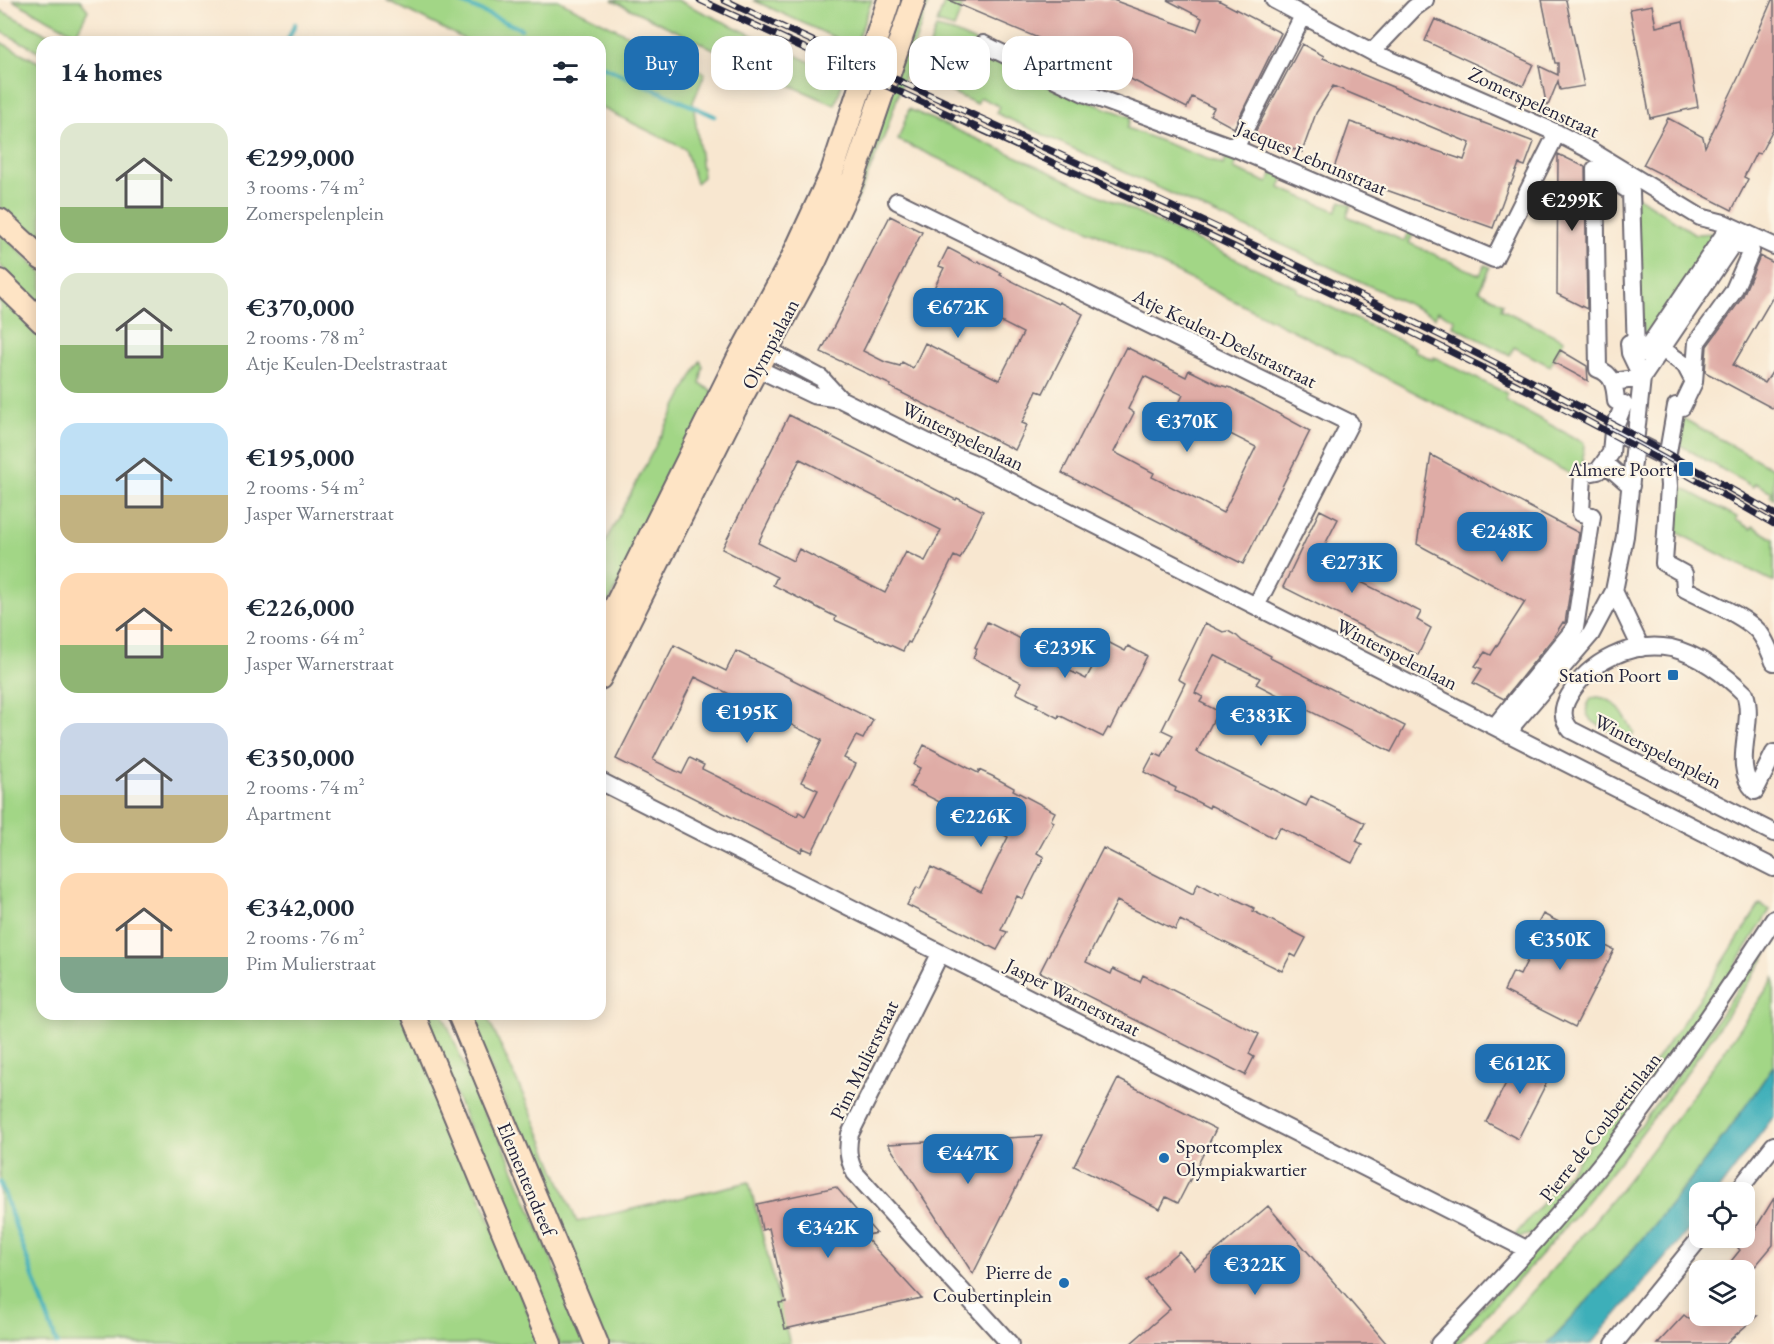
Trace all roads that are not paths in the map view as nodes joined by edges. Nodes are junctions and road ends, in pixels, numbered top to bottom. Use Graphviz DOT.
graph roads {
  1 [pos="889,0"];
  2 [pos="914,0"];
  3 [pos="1274,0"];
  4 [pos="1425,0"];
  5 [pos="1303,16"];
  6 [pos="990,47"];
  7 [pos="1372,52"];
  8 [pos="1557,133"];
  9 [pos="1236,148"];
  10 [pos="1617,166"];
  11 [pos="1620,185"];
  12 [pos="897,201"];
  13 [pos="0,220"];
  14 [pos="1738,237"];
  15 [pos="1774,246"];
  16 [pos="36,253"];
  17 [pos="0,281"];
  18 [pos="36,316"];
  19 [pos="1662,349"];
  20 [pos="753,354"];
  21 [pos="1642,378"];
  22 [pos="1613,382"];
  23 [pos="1694,382"];
  24 [pos="1613,431"];
  25 [pos="1636,442"];
  26 [pos="1667,458"];
  27 [pos="1605,463"];
  28 [pos="1631,486"];
  29 [pos="1614,591"];
  30 [pos="1256,606"];
  31 [pos="606,626"];
  32 [pos="1641,648"];
  33 [pos="1774,662"];
  34 [pos="606,666"];
  35 [pos="1509,730"];
  36 [pos="1774,753"];
  37 [pos="606,784"];
  38 [pos="1774,834"];
  39 [pos="1774,859"];
  40 [pos="1774,868"];
  41 [pos="1774,919"];
  42 [pos="940,954"];
  43 [pos="415,1020"];
  44 [pos="462,1020"];
  45 [pos="1774,1145"];
  46 [pos="1745,1182"];
  47 [pos="1692,1248"];
  48 [pos="1528,1250"];
  49 [pos="550,1344"];
  50 [pos="597,1344"];
  51 [pos="1010,1344"];
  52 [pos="1439,1344"];
  53 [pos="1614,1344"];
  1 -- 20 [label="street, Olympialaan"];
  2 -- 20 [label="street, Olympialaan"];
  3 -- 5 [label="street, Zomerspelenstraat"];
  4 -- 7 [label="street"];
  5 -- 7 [label="street, Zomerspelenstraat"];
  5 -- 9 [label="street"];
  6 -- 9 [label="street, Jacques Lebrunstraat"];
  7 -- 8 [label="street, Zomerspelenstraat"];
  8 -- 9 [label="street, Jacques Lebrunstraat"];
  8 -- 10 [label="street, Zomerspelenstraat"];
  10 -- 11 [label="street"];
  10 -- 14 [label="street, Zomerspelenstraat"];
  11 -- 14 [label="street"];
  11 -- 21 [label="street"];
  11 -- 22 [label="street"];
  12 -- 30 [label="street, Atje Keulen-Deelstrastraat"];
  13 -- 16 [label="street"];
  14 -- 15 [label="street, Zomerspelenstraat"];
  14 -- 19 [label="street"];
  14 -- 23 [label="street"];
  17 -- 18 [label="street"];
  19 -- 21 [label="street"];
  19 -- 23 [label="street"];
  20 -- 30 [label="street, Winterspelenlaan"];
  20 -- 31 [label="street, Olympialaan"];
  20 -- 34 [label="street, Olympialaan"];
  21 -- 22 [label="street"];
  21 -- 25 [label="street"];
  22 -- 24 [label="street"];
  23 -- 26 [label="street"];
  24 -- 25 [label="street"];
  24 -- 27 [label="street"];
  25 -- 26 [label="street"];
  25 -- 28 [label="street"];
  26 -- 33 [label="street"];
  27 -- 28 [label="street"];
  27 -- 35 [label="street"];
  28 -- 29 [label="street"];
  29 -- 32 [label="street"];
  29 -- 35 [label="street"];
  30 -- 35 [label="street, Winterspelenlaan"];
  32 -- 36 [label="street, Winterspelenplein"];
  32 -- 38 [label="street, Winterspelenplein"];
  35 -- 39 [label="street"];
  35 -- 40 [label="street, Winterspelenlaan"];
  37 -- 42 [label="street, Jasper Warnerstraat"];
  41 -- 48 [label="street, Pierre de Coubertinlaan"];
  42 -- 48 [label="street, Jasper Warnerstraat"];
  42 -- 51 [label="street, Pim Mulierstraat"];
  43 -- 49 [label="street"];
  44 -- 50 [label="street, Elementendreef"];
  45 -- 46 [label="street"];
  47 -- 53 [label="street"];
  48 -- 52 [label="street, Pierre de Coubertinlaan"];
}
